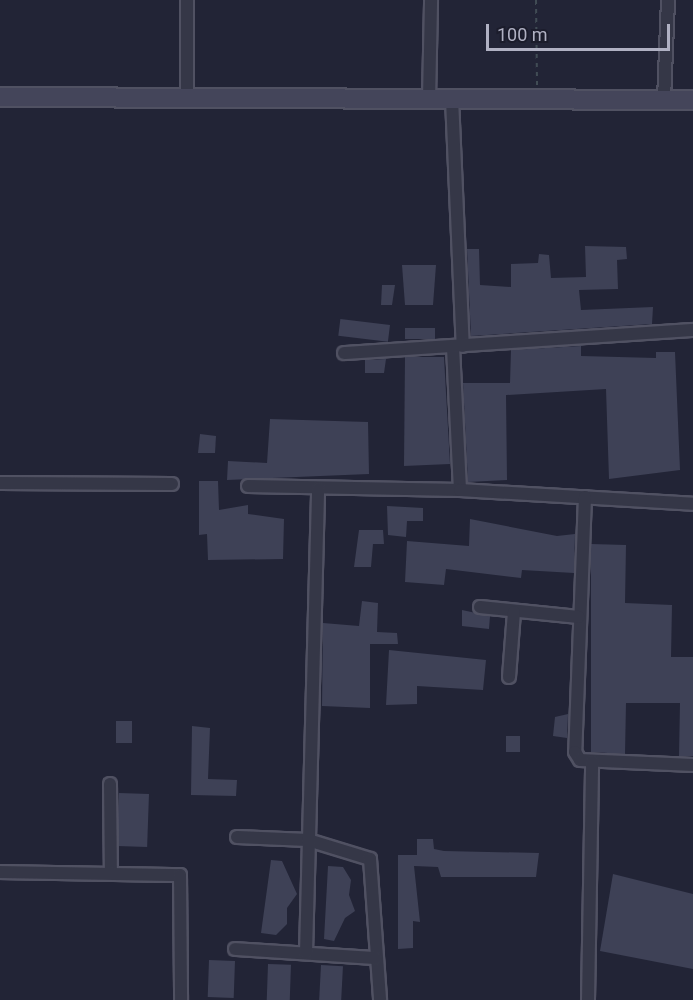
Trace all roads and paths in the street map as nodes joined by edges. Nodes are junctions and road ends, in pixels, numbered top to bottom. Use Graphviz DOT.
graph roads {
  1 [pos="187,0"];
  2 [pos="431,0"];
  3 [pos="536,0"];
  4 [pos="668,0"];
  5 [pos="0,97"];
  6 [pos="187,98"];
  7 [pos="429,99"];
  8 [pos="452,99"];
  9 [pos="538,99"];
  10 [pos="664,100"];
  11 [pos="693,100"];
  12 [pos="693,330"];
  13 [pos="458,346"];
  14 [pos="344,353"];
  15 [pos="0,483"];
  16 [pos="172,484"];
  17 [pos="248,486"];
  18 [pos="318,488"];
  19 [pos="460,490"];
  20 [pos="585,497"];
  21 [pos="693,504"];
  22 [pos="480,606"];
  23 [pos="514,612"];
  24 [pos="578,617"];
  25 [pos="509,677"];
  26 [pos="592,761"];
  27 [pos="693,765"];
  28 [pos="110,784"];
  29 [pos="237,837"];
  30 [pos="308,840"];
  31 [pos="0,872"];
  32 [pos="111,873"];
  33 [pos="235,949"];
  34 [pos="306,954"];
  35 [pos="376,958"];
  36 [pos="181,1000"];
  37 [pos="380,1000"];
  38 [pos="588,1000"];
  1 -- 6 [label="street"];
  2 -- 7 [label="street"];
  3 -- 9 [label="path"];
  4 -- 10 [label="street"];
  5 -- 6 [label="main road"];
  6 -- 7 [label="main road"];
  7 -- 8 [label="main road"];
  8 -- 9 [label="main road"];
  8 -- 13 [label="street"];
  9 -- 10 [label="main road"];
  10 -- 11 [label="main road"];
  12 -- 13 [label="street"];
  13 -- 14 [label="street"];
  13 -- 19 [label="street"];
  15 -- 16 [label="street"];
  17 -- 18 [label="street"];
  18 -- 19 [label="street"];
  18 -- 30 [label="street"];
  19 -- 20 [label="street"];
  20 -- 21 [label="street"];
  20 -- 24 [label="street"];
  22 -- 23 [label="street"];
  23 -- 24 [label="street"];
  23 -- 25 [label="street"];
  24 -- 26 [label="street"];
  26 -- 27 [label="street"];
  26 -- 38 [label="street"];
  28 -- 32 [label="street"];
  29 -- 30 [label="street"];
  30 -- 34 [label="street"];
  30 -- 35 [label="street"];
  31 -- 32 [label="street"];
  32 -- 36 [label="street"];
  33 -- 34 [label="street"];
  34 -- 35 [label="street"];
  35 -- 37 [label="street"];
}
